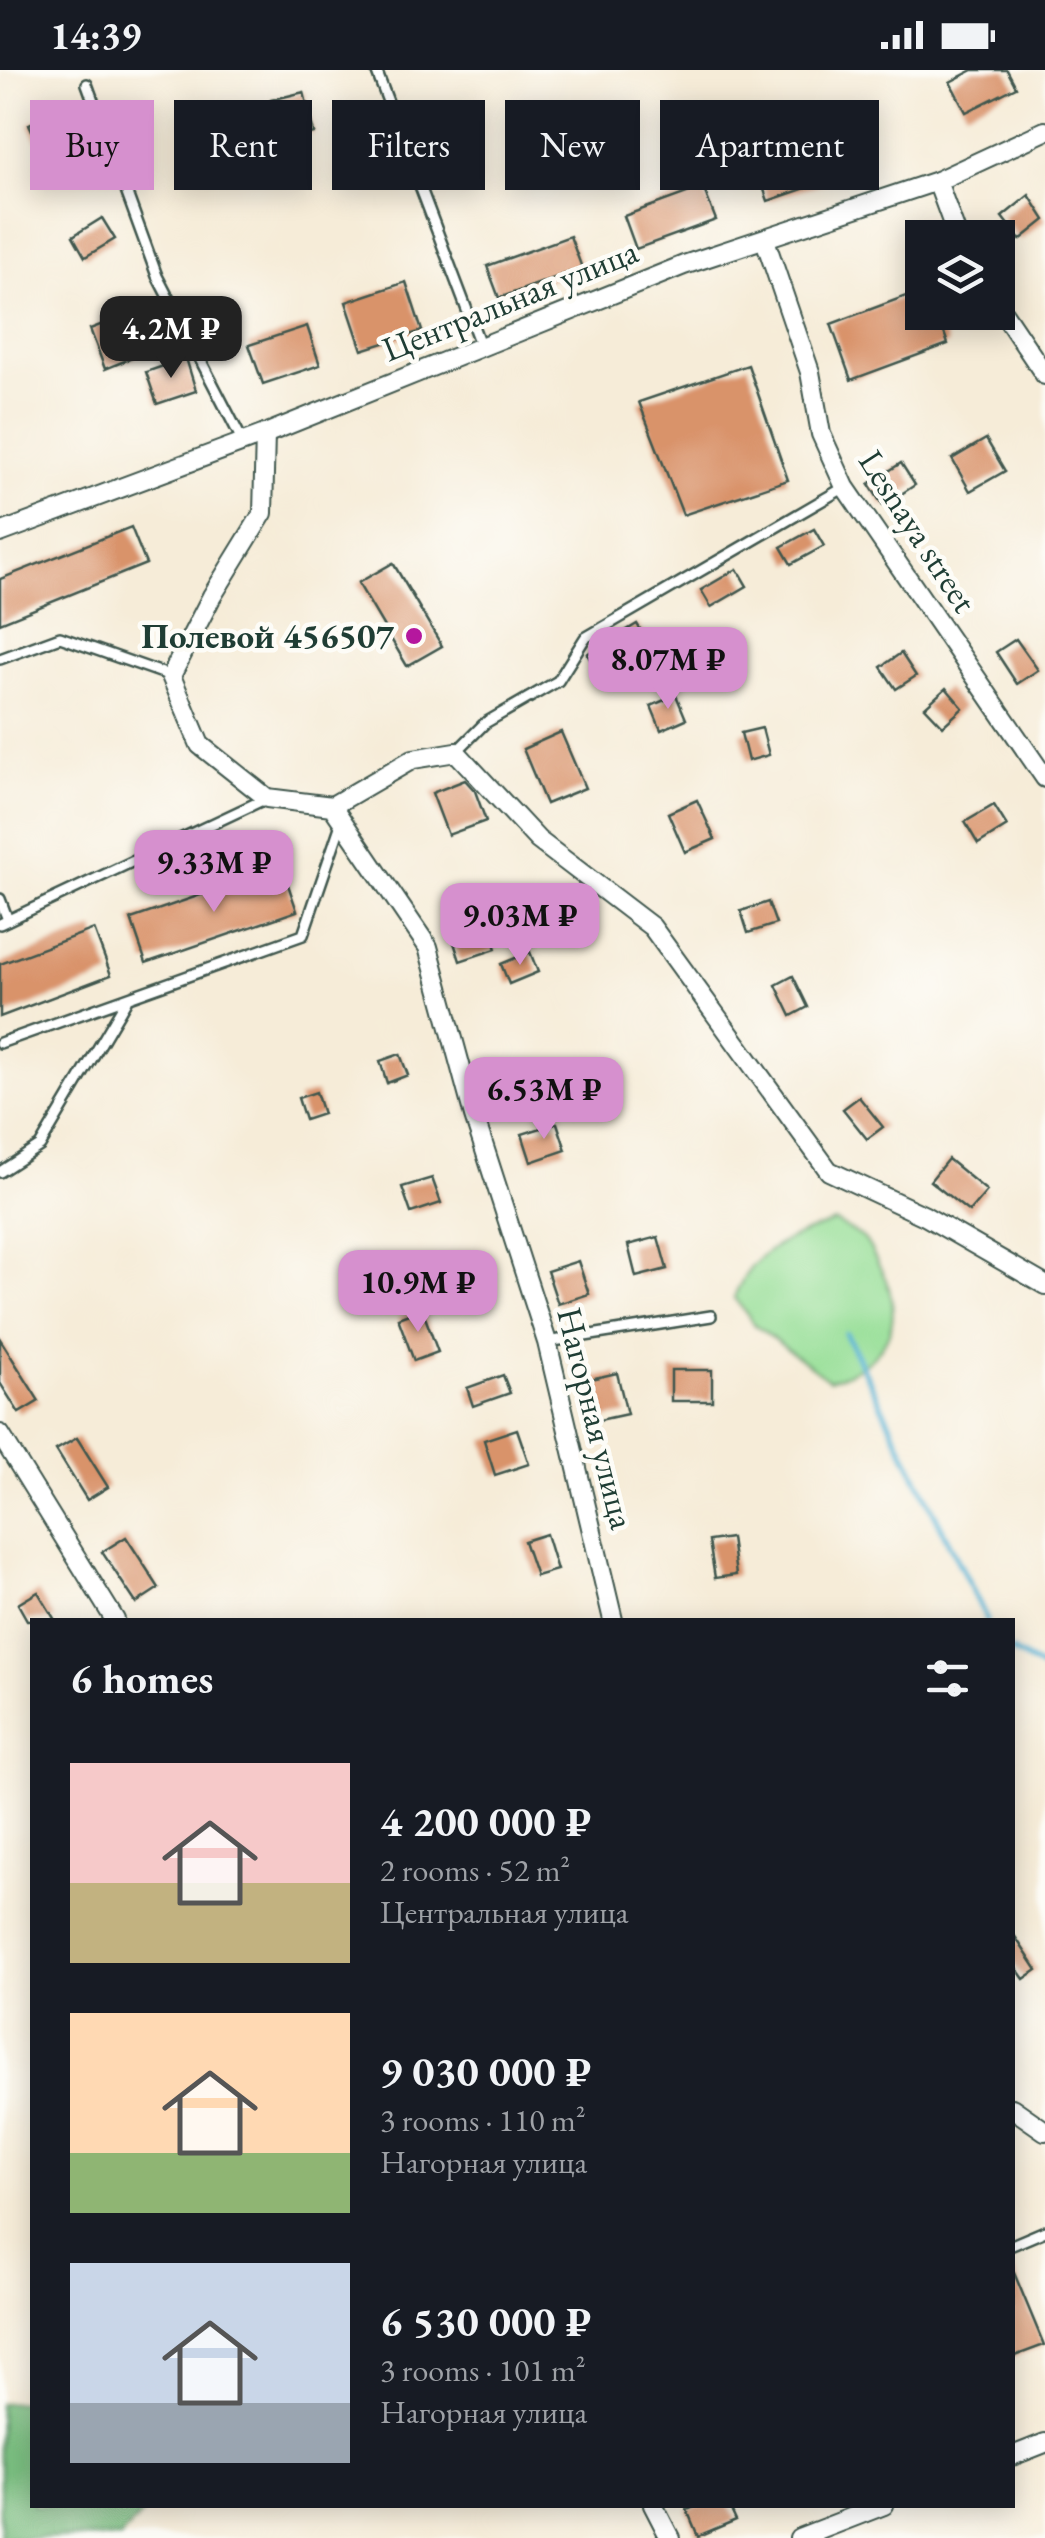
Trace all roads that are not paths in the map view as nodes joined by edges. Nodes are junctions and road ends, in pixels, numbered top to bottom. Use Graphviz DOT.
graph roads {
  1 [pos="376,70"];
  2 [pos="87,84"];
  3 [pos="1045,132"];
  4 [pos="937,181"];
  5 [pos="951,220"];
  6 [pos="766,240"];
  7 [pos="1015,330"];
  8 [pos="481,347"];
  9 [pos="1045,375"];
  10 [pos="265,434"];
  11 [pos="243,442"];
  12 [pos="846,487"];
  13 [pos="0,533"];
  14 [pos="0,659"];
  15 [pos="171,676"];
  16 [pos="456,752"];
  17 [pos="1045,778"];
  18 [pos="267,798"];
  19 [pos="337,814"];
  20 [pos="0,899"];
  21 [pos="4,922"];
  22 [pos="126,1001"];
  23 [pos="0,1043"];
  24 [pos="0,1172"];
  25 [pos="1045,1285"];
  26 [pos="711,1316"];
  27 [pos="547,1342"];
  28 [pos="0,1434"];
  29 [pos="114,1618"];
  30 [pos="613,1618"];
  31 [pos="1015,2110"];
  32 [pos="1045,2131"];
  33 [pos="1045,2231"];
  34 [pos="1015,2245"];
  35 [pos="1045,2443"];
  36 [pos="1015,2455"];
  37 [pos="655,2508"];
  38 [pos="876,2508"];
  39 [pos="670,2538"];
  40 [pos="799,2538"];
  1 -- 8 [label="lane"];
  2 -- 11 [label="lane"];
  3 -- 4 [label="street, Центральная улица"];
  4 -- 5 [label="street"];
  4 -- 6 [label="street, Центральная улица"];
  6 -- 8 [label="street, Центральная улица"];
  6 -- 12 [label="street, Lesnaya street"];
  7 -- 9 [label="street"];
  8 -- 10 [label="street, Центральная улица"];
  10 -- 11 [label="street, Центральная улица"];
  10 -- 15 [label="street"];
  11 -- 13 [label="street, Центральная улица"];
  12 -- 16 [label="lane"];
  12 -- 17 [label="street, Lesnaya street"];
  14 -- 15 [label="lane"];
  15 -- 18 [label="street"];
  16 -- 19 [label="street"];
  16 -- 25 [label="street"];
  18 -- 19 [label="street"];
  18 -- 21 [label="lane"];
  19 -- 22 [label="lane"];
  19 -- 27 [label="street, Нагорная улица"];
  20 -- 21 [label="lane"];
  22 -- 23 [label="lane"];
  22 -- 24 [label="lane"];
  26 -- 27 [label="lane"];
  27 -- 30 [label="street, Нагорная улица"];
  28 -- 29 [label="street"];
  31 -- 32 [label="street"];
  33 -- 34 [label="lane"];
  35 -- 36 [label="street"];
  37 -- 39 [label="street"];
  38 -- 40 [label="street"];
}
